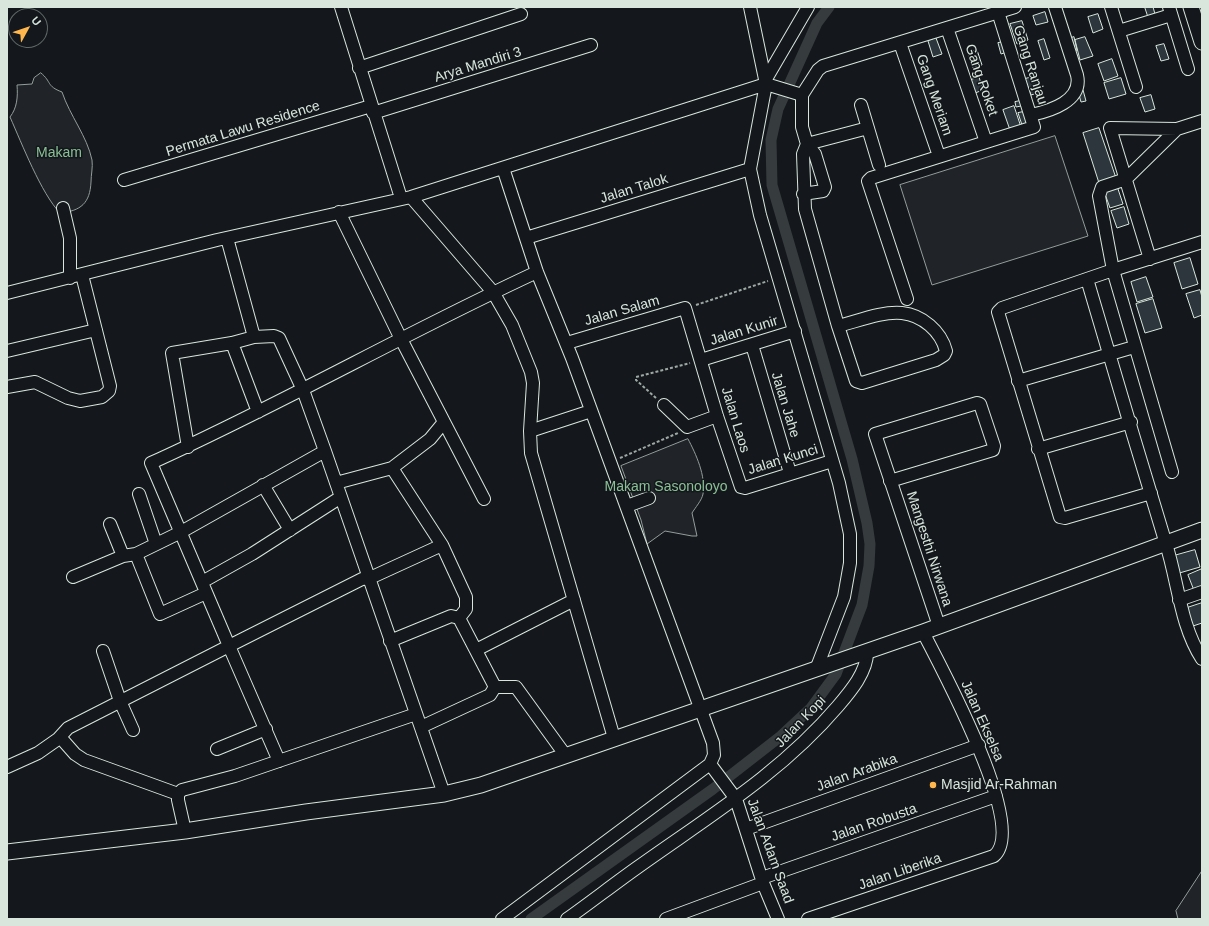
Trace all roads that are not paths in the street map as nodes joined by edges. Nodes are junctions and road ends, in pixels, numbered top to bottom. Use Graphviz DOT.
graph roads {
  1 [pos="341,7"];
  2 [pos="750,7"];
  3 [pos="808,7"];
  4 [pos="1015,7"];
  5 [pos="1055,7"];
  6 [pos="1111,7"];
  7 [pos="1191,7"];
  8 [pos="1170,11"];
  9 [pos="998,12"];
  10 [pos="521,14"];
  11 [pos="947,28"];
  12 [pos="1119,31"];
  13 [pos="1202,42"];
  14 [pos="900,43"];
  15 [pos="591,45"];
  16 [pos="359,68"];
  17 [pos="1188,69"];
  18 [pos="768,82"];
  19 [pos="1136,87"];
  20 [pos="799,95"];
  21 [pos="861,105"];
  22 [pos="372,110"];
  23 [pos="1033,121"];
  24 [pos="1202,121"];
  25 [pos="868,128"];
  26 [pos="1177,129"];
  27 [pos="986,142"];
  28 [pos="807,144"];
  29 [pos="939,156"];
  30 [pos="879,165"];
  31 [pos="503,168"];
  32 [pos="750,169"];
  33 [pos="1126,179"];
  34 [pos="124,180"];
  35 [pos="803,194"];
  36 [pos="406,197"];
  37 [pos="63,208"];
  38 [pos="339,212"];
  39 [pos="227,238"];
  40 [pos="526,238"];
  41 [pos="1202,242"];
  42 [pos="1150,259"];
  43 [pos="1114,270"];
  44 [pos="537,272"];
  45 [pos="76,276"];
  46 [pos="1087,279"];
  47 [pos="493,292"];
  48 [pos="7,293"];
  49 [pos="907,299"];
  50 [pos="686,308"];
  51 [pos="838,326"];
  52 [pos="96,330"];
  53 [pos="795,331"];
  54 [pos="254,337"];
  55 [pos="401,339"];
  56 [pos="232,343"];
  57 [pos="566,343"];
  58 [pos="752,345"];
  59 [pos="1134,347"];
  60 [pos="7,351"];
  61 [pos="1109,353"];
  62 [pos="701,360"];
  63 [pos="1018,381"];
  64 [pos="7,387"];
  65 [pos="303,390"];
  66 [pos="664,405"];
  67 [pos="591,411"];
  68 [pos="258,412"];
  69 [pos="717,416"];
  70 [pos="444,422"];
  71 [pos="1131,422"];
  72 [pos="530,431"];
  73 [pos="188,447"];
  74 [pos="1038,449"];
  75 [pos="325,451"];
  76 [pos="832,461"];
  77 [pos="392,468"];
  78 [pos="1172,472"];
  79 [pos="790,474"];
  80 [pos="890,481"];
  81 [pos="336,483"];
  82 [pos="263,486"];
  83 [pos="743,487"];
  84 [pos="1151,493"];
  85 [pos="139,494"];
  86 [pos="341,497"];
  87 [pos="650,498"];
  88 [pos="484,499"];
  89 [pos="627,506"];
  90 [pos="110,524"];
  91 [pos="290,530"];
  92 [pos="1202,530"];
  93 [pos="181,532"];
  94 [pos="1166,543"];
  95 [pos="156,544"];
  96 [pos="442,545"];
  97 [pos="136,554"];
  98 [pos="123,556"];
  99 [pos="73,577"];
  100 [pos="370,578"];
  101 [pos="204,588"];
  102 [pos="1202,592"];
  103 [pos="574,600"];
  104 [pos="1179,600"];
  105 [pos="459,618"];
  106 [pos="939,626"];
  107 [pos="923,632"];
  108 [pos="390,641"];
  109 [pos="229,646"];
  110 [pos="103,650"];
  111 [pos="476,650"];
  112 [pos="865,651"];
  113 [pos="1202,659"];
  114 [pos="821,666"];
  115 [pos="495,686"];
  116 [pos="120,701"];
  117 [pos="701,709"];
  118 [pos="416,714"];
  119 [pos="421,727"];
  120 [pos="266,729"];
  121 [pos="133,730"];
  122 [pos="614,738"];
  123 [pos="57,739"];
  124 [pos="979,746"];
  125 [pos="217,749"];
  126 [pos="566,756"];
  127 [pos="279,761"];
  128 [pos="712,766"];
  129 [pos="7,767"];
  130 [pos="178,794"];
  131 [pos="444,794"];
  132 [pos="734,796"];
  133 [pos="996,796"];
  134 [pos="746,829"];
  135 [pos="184,831"];
  136 [pos="1000,850"];
  137 [pos="7,852"];
  138 [pos="763,881"];
  139 [pos="502,919"];
  140 [pos="567,919"];
  141 [pos="666,919"];
  142 [pos="778,919"];
  143 [pos="808,919"];
  1 -- 16 [label="street"];
  2 -- 18 [label="street"];
  3 -- 18 [label="street"];
  4 -- 9 [label="street"];
  5 -- 23 [label="street"];
  6 -- 12 [label="street"];
  7 -- 13 [label="main road"];
  8 -- 12 [label="street"];
  8 -- 17 [label="street"];
  9 -- 11 [label="street"];
  9 -- 23 [label="street, Gang Ranjau"];
  10 -- 16 [label="street"];
  11 -- 14 [label="street"];
  11 -- 27 [label="street, Gang Roket"];
  12 -- 19 [label="street"];
  14 -- 20 [label="street"];
  14 -- 29 [label="street, Gang Meriam"];
  15 -- 22 [label="street, Arya Mandiri 3"];
  16 -- 22 [label="street"];
  18 -- 20 [label="street"];
  18 -- 31 [label="street"];
  18 -- 32 [label="street"];
  20 -- 28 [label="street"];
  21 -- 25 [label="street"];
  22 -- 34 [label="street, Permata Lawu Residence"];
  22 -- 36 [label="street"];
  23 -- 27 [label="street"];
  24 -- 26 [label="street"];
  25 -- 28 [label="street"];
  25 -- 30 [label="street"];
  26 -- 33 [label="street"];
  26 -- 33 [label="street"];
  27 -- 29 [label="street"];
  28 -- 35 [label="street"];
  28 -- 35 [label="street"];
  29 -- 49 [label="street"];
  31 -- 36 [label="street"];
  31 -- 40 [label="street"];
  32 -- 40 [label="street, Jalan Talok"];
  32 -- 53 [label="street"];
  33 -- 42 [label="street"];
  33 -- 43 [label="street"];
  35 -- 51 [label="street"];
  36 -- 38 [label="street"];
  36 -- 47 [label="street"];
  37 -- 45 [label="street"];
  38 -- 39 [label="street"];
  38 -- 55 [label="street"];
  39 -- 45 [label="street"];
  39 -- 54 [label="street"];
  40 -- 44 [label="street"];
  41 -- 42 [label="street"];
  42 -- 43 [label="street"];
  43 -- 46 [label="street"];
  43 -- 59 [label="street"];
  44 -- 47 [label="street"];
  44 -- 57 [label="street"];
  45 -- 48 [label="street"];
  45 -- 52 [label="street"];
  46 -- 61 [label="street"];
  46 -- 63 [label="street"];
  47 -- 55 [label="street"];
  47 -- 72 [label="street"];
  50 -- 57 [label="street, Jalan Salam"];
  50 -- 62 [label="street, Jalan Laos"];
  51 -- 51 [label="street"];
  52 -- 60 [label="street"];
  52 -- 64 [label="street"];
  53 -- 58 [label="street, Jalan Kunir"];
  53 -- 76 [label="street"];
  54 -- 56 [label="street"];
  54 -- 65 [label="street"];
  55 -- 65 [label="street"];
  55 -- 70 [label="street"];
  56 -- 68 [label="street"];
  56 -- 73 [label="street"];
  57 -- 67 [label="street"];
  58 -- 62 [label="street, Jalan Kunir"];
  58 -- 79 [label="street, Jalan Jahe"];
  59 -- 61 [label="street"];
  59 -- 78 [label="street"];
  61 -- 63 [label="street"];
  61 -- 71 [label="street"];
  62 -- 69 [label="street, Jalan Laos"];
  63 -- 74 [label="street"];
  65 -- 68 [label="street"];
  65 -- 75 [label="street"];
  66 -- 69 [label="street"];
  67 -- 72 [label="street"];
  67 -- 89 [label="street"];
  68 -- 73 [label="street"];
  69 -- 83 [label="street, Jalan Laos"];
  70 -- 77 [label="street"];
  70 -- 88 [label="street"];
  71 -- 74 [label="street"];
  71 -- 84 [label="street"];
  72 -- 103 [label="street"];
  73 -- 93 [label="street"];
  74 -- 84 [label="street"];
  75 -- 81 [label="street"];
  75 -- 82 [label="street"];
  76 -- 79 [label="street, Jalan Kunci"];
  76 -- 114 [label="street"];
  77 -- 81 [label="street"];
  77 -- 96 [label="street"];
  79 -- 83 [label="street, Jalan Kunci"];
  80 -- 80 [label="street, Mangesthi Nirwana"];
  80 -- 106 [label="street, Mangesthi Nirwana"];
  81 -- 86 [label="street"];
  82 -- 91 [label="street"];
  82 -- 93 [label="street"];
  84 -- 94 [label="street"];
  85 -- 95 [label="street"];
  86 -- 91 [label="street"];
  86 -- 100 [label="street"];
  87 -- 89 [label="street"];
  89 -- 117 [label="street"];
  90 -- 98 [label="street"];
  91 -- 101 [label="street"];
  92 -- 94 [label="main road"];
  93 -- 95 [label="street"];
  93 -- 101 [label="street"];
  94 -- 104 [label="street"];
  94 -- 106 [label="main road"];
  95 -- 97 [label="street"];
  96 -- 100 [label="street"];
  96 -- 105 [label="street"];
  97 -- 98 [label="street"];
  97 -- 101 [label="street"];
  98 -- 99 [label="street"];
  100 -- 108 [label="street"];
  100 -- 109 [label="street"];
  101 -- 109 [label="street"];
  102 -- 104 [label="street"];
  103 -- 111 [label="street"];
  103 -- 122 [label="street"];
  104 -- 113 [label="street"];
  105 -- 108 [label="street"];
  105 -- 111 [label="street"];
  106 -- 107 [label="main road"];
  107 -- 112 [label="main road"];
  107 -- 124 [label="street, Jalan Ekselsa"];
  108 -- 118 [label="street"];
  109 -- 116 [label="street"];
  109 -- 120 [label="street"];
  110 -- 116 [label="street"];
  111 -- 115 [label="street"];
  112 -- 114 [label="main road"];
  112 -- 132 [label="street, Jalan Kopi"];
  114 -- 117 [label="main road"];
  115 -- 119 [label="street"];
  115 -- 126 [label="street"];
  116 -- 121 [label="street"];
  116 -- 123 [label="street"];
  117 -- 122 [label="main road"];
  117 -- 128 [label="street"];
  118 -- 119 [label="street"];
  118 -- 127 [label="street"];
  119 -- 131 [label="street"];
  120 -- 125 [label="street"];
  120 -- 127 [label="street"];
  122 -- 126 [label="main road"];
  123 -- 129 [label="street"];
  123 -- 130 [label="street"];
  124 -- 133 [label="street, Jalan Ekselsa"];
  124 -- 134 [label="street, Jalan Arabika"];
  126 -- 131 [label="main road"];
  127 -- 130 [label="street"];
  128 -- 132 [label="street, Jalan Adam Saad"];
  128 -- 139 [label="street"];
  130 -- 135 [label="street"];
  131 -- 135 [label="main road"];
  132 -- 134 [label="street, Jalan Adam Saad"];
  132 -- 140 [label="street, Jalan Kopi"];
  133 -- 136 [label="street, Jalan Ekselsa"];
  133 -- 138 [label="street, Jalan Robusta"];
  134 -- 138 [label="street, Jalan Adam Saad"];
  135 -- 137 [label="main road"];
  136 -- 143 [label="street, Jalan Liberika"];
  138 -- 141 [label="street, Jalan Robusta"];
  138 -- 142 [label="street, Jalan Adam Saad"];
}
